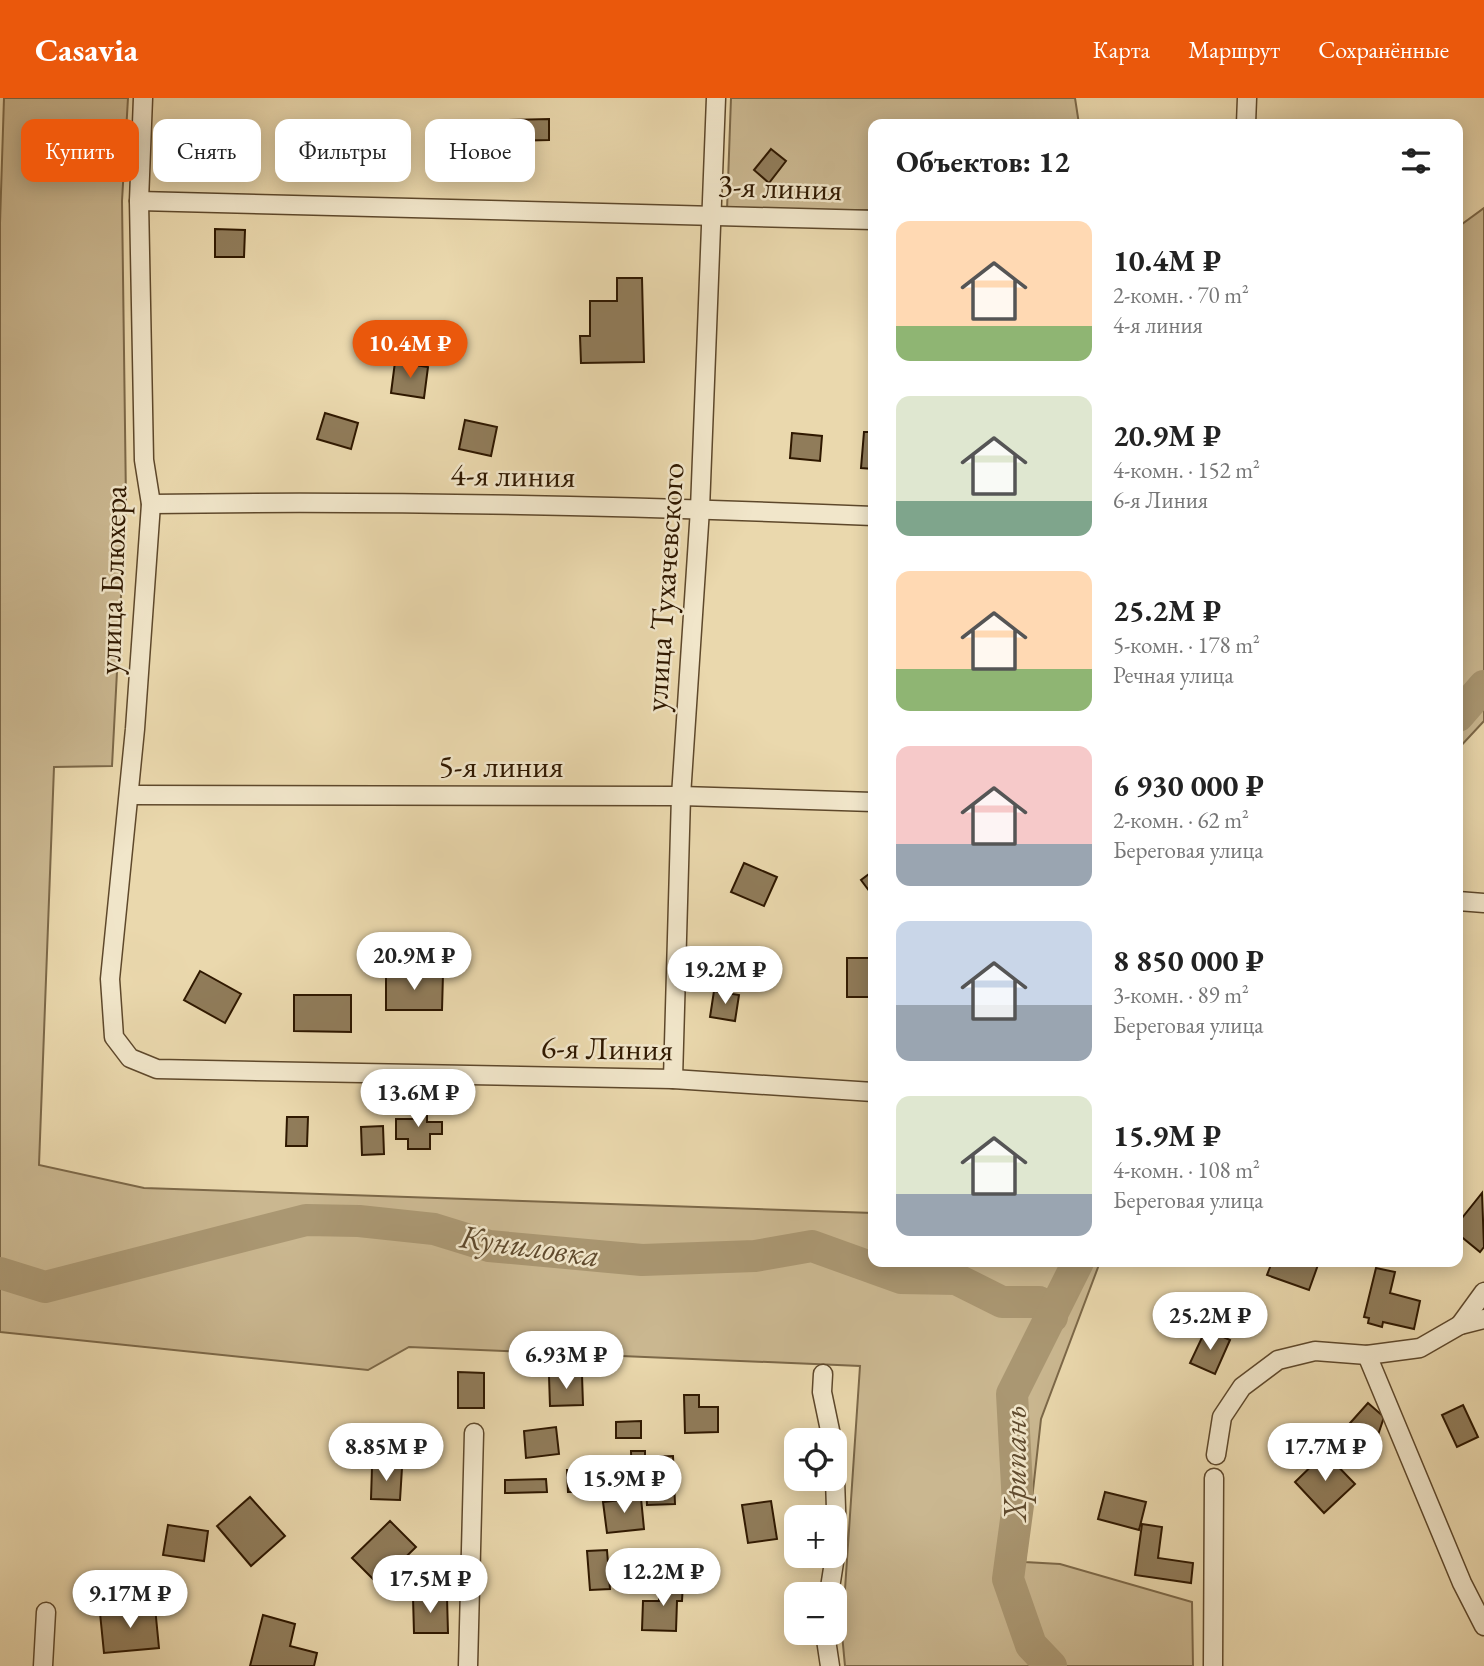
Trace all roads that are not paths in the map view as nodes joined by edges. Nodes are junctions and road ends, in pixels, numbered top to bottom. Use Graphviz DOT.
graph roads {
  1 [pos="144,98"];
  2 [pos="716,98"];
  3 [pos="1247,98"];
  4 [pos="1246,119"];
  5 [pos="139,201"];
  6 [pos="712,215"];
  7 [pos="868,220"];
  8 [pos="151,504"];
  9 [pos="700,509"];
  10 [pos="868,516"];
  11 [pos="129,795"];
  12 [pos="681,796"];
  13 [pos="868,802"];
  14 [pos="1463,901"];
  15 [pos="1484,903"];
  16 [pos="130,1058"];
  17 [pos="673,1079"];
  18 [pos="868,1092"];
  19 [pos="1484,1292"];
  20 [pos="1484,1319"];
  21 [pos="1460,1325"];
  22 [pos="1367,1355"];
  23 [pos="822,1374"];
  24 [pos="830,1428"];
  25 [pos="474,1433"];
  26 [pos="1216,1455"];
  27 [pos="1214,1478"];
  28 [pos="46,1612"];
  29 [pos="1484,1626"];
  30 [pos="827,1645"];
  31 [pos="43,1666"];
  32 [pos="468,1666"];
  33 [pos="830,1666"];
  34 [pos="1213,1666"];
  1 -- 5 [label="street, улица Блюхера"];
  2 -- 6 [label="street, улица Тухачевского"];
  3 -- 4 [label="street"];
  5 -- 6 [label="street, 3-я линия"];
  5 -- 8 [label="street, улица Блюхера"];
  6 -- 7 [label="street, 3-я линия"];
  6 -- 9 [label="street, улица Тухачевского"];
  8 -- 9 [label="street, 4-я линия"];
  8 -- 11 [label="street, улица Блюхера"];
  9 -- 10 [label="street, 4-я линия"];
  9 -- 12 [label="street, улица Тухачевского"];
  11 -- 12 [label="street, 5-я линия"];
  11 -- 16 [label="street, улица Блюхера"];
  12 -- 13 [label="street, 5-я линия"];
  12 -- 17 [label="street, улица Тухачевского"];
  14 -- 15 [label="street"];
  16 -- 17 [label="street, 6-я Линия"];
  17 -- 18 [label="street, 6-я Линия"];
  19 -- 21 [label="street"];
  20 -- 21 [label="street"];
  21 -- 22 [label="street"];
  22 -- 26 [label="street"];
  22 -- 29 [label="street"];
  23 -- 24 [label="street"];
  25 -- 32 [label="street"];
  27 -- 34 [label="street"];
  28 -- 31 [label="street"];
  30 -- 33 [label="street"];
}
